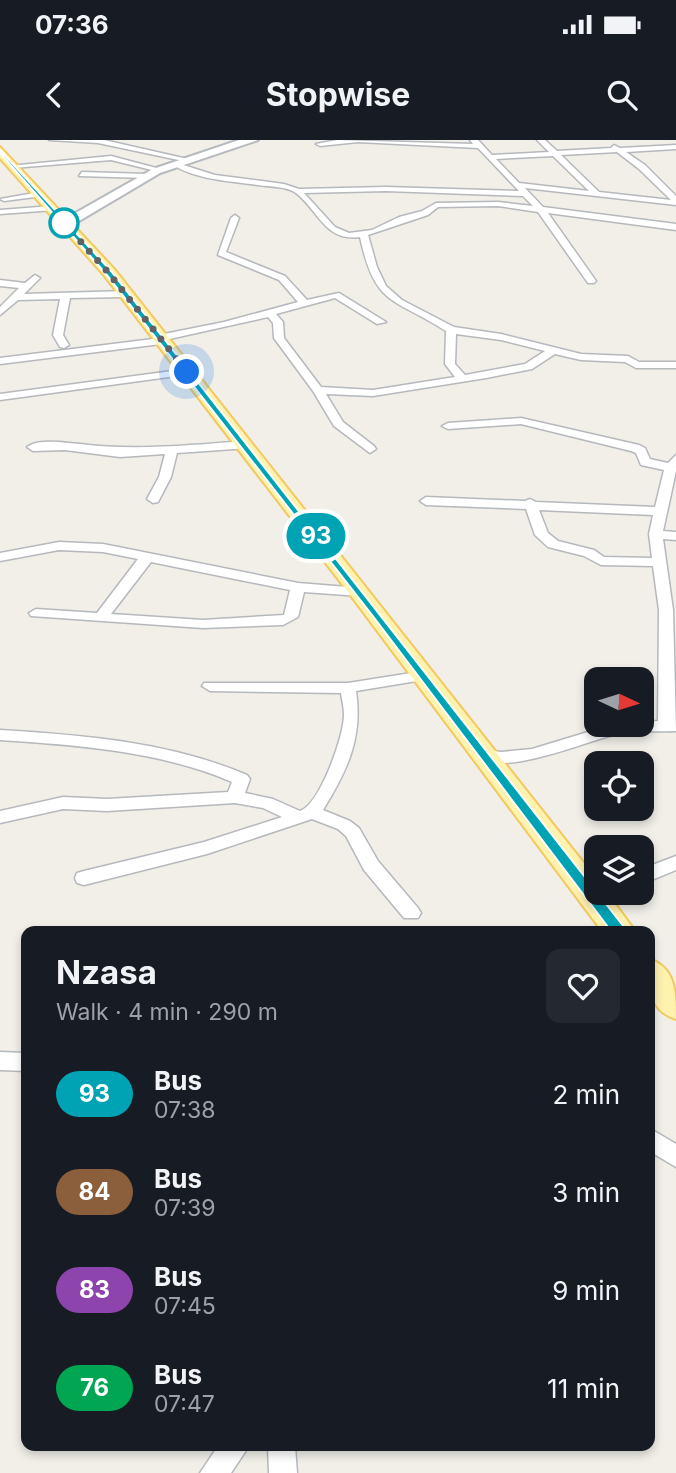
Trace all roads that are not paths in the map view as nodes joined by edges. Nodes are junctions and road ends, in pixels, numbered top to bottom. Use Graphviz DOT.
graph roads {
  1 [pos="53,140"];
  2 [pos="253,140"];
  3 [pos="541,140"];
  4 [pos="606,140"];
  5 [pos="98,141"];
  6 [pos="476,143"];
  7 [pos="320,144"];
  8 [pos="676,147"];
  9 [pos="618,149"];
  10 [pos="556,153"];
  11 [pos="489,157"];
  12 [pos="5,159"];
  13 [pos="86,159"];
  14 [pos="182,163"];
  15 [pos="160,170"];
  16 [pos="82,174"];
  17 [pos="147,176"];
  18 [pos="518,185"];
  19 [pos="298,191"];
  20 [pos="416,192"];
  21 [pos="40,194"];
  22 [pos="523,194"];
  23 [pos="597,194"];
  24 [pos="4,199"];
  25 [pos="676,202"];
  26 [pos="436,205"];
  27 [pos="537,208"];
  28 [pos="0,212"];
  29 [pos="58,216"];
  30 [pos="235,218"];
  31 [pos="676,227"];
  32 [pos="364,235"];
  33 [pos="36,278"];
  34 [pos="591,281"];
  35 [pos="0,283"];
  36 [pos="27,286"];
  37 [pos="126,294"];
  38 [pos="16,297"];
  39 [pos="65,297"];
  40 [pos="391,298"];
  41 [pos="378,300"];
  42 [pos="366,301"];
  43 [pos="304,303"];
  44 [pos="354,303"];
  45 [pos="0,312"];
  46 [pos="269,312"];
  47 [pos="381,322"];
  48 [pos="450,330"];
  49 [pos="160,340"];
  50 [pos="64,345"];
  51 [pos="554,351"];
  52 [pos="0,361"];
  53 [pos="676,365"];
  54 [pos="187,372"];
  55 [pos="462,379"];
  56 [pos="318,390"];
  57 [pos="0,397"];
  58 [pos="448,426"];
  59 [pos="245,445"];
  60 [pos="33,447"];
  61 [pos="370,449"];
  62 [pos="171,452"];
  63 [pos="674,464"];
  64 [pos="153,499"];
  65 [pos="426,501"];
  66 [pos="530,503"];
  67 [pos="658,511"];
  68 [pos="656,534"];
  69 [pos="676,536"];
  70 [pos="147,556"];
  71 [pos="0,557"];
  72 [pos="660,562"];
  73 [pos="298,587"];
  74 [pos="360,592"];
  75 [pos="671,610"];
  76 [pos="36,613"];
  77 [pos="100,618"];
  78 [pos="424,676"];
  79 [pos="210,686"];
  80 [pos="348,688"];
  81 [pos="671,726"];
  82 [pos="0,735"];
  83 [pos="485,754"];
  84 [pos="235,797"];
  85 [pos="306,815"];
  86 [pos="0,817"];
  87 [pos="676,863"];
  88 [pos="654,872"];
  89 [pos="84,878"];
  90 [pos="584,878"];
  91 [pos="604,905"];
  92 [pos="411,913"];
  93 [pos="616,926"];
  94 [pos="655,979"];
  95 [pos="676,1006"];
  96 [pos="0,1061"];
  97 [pos="21,1062"];
  98 [pos="655,1142"];
  99 [pos="676,1157"];
  100 [pos="231,1451"];
  101 [pos="282,1451"];
  102 [pos="214,1473"];
  103 [pos="283,1473"];
  1 -- 5 [label="street"];
  2 -- 14 [label="main road"];
  3 -- 10 [label="street"];
  4 -- 9 [label="street"];
  5 -- 13 [label="street"];
  5 -- 14 [label="street"];
  6 -- 7 [label="street"];
  6 -- 11 [label="street"];
  8 -- 9 [label="street"];
  9 -- 10 [label="street"];
  9 -- 25 [label="street"];
  10 -- 11 [label="street"];
  10 -- 23 [label="street"];
  11 -- 18 [label="street"];
  12 -- 13 [label="street"];
  12 -- 21 [label="main road"];
  13 -- 15 [label="street"];
  14 -- 15 [label="main road"];
  14 -- 19 [label="street"];
  15 -- 17 [label="main road"];
  16 -- 17 [label="street"];
  17 -- 29 [label="main road"];
  18 -- 22 [label="street"];
  18 -- 23 [label="street"];
  19 -- 20 [label="street"];
  19 -- 32 [label="street"];
  20 -- 22 [label="street"];
  20 -- 26 [label="street"];
  21 -- 24 [label="street"];
  21 -- 29 [label="main road"];
  22 -- 27 [label="street"];
  23 -- 25 [label="street"];
  26 -- 27 [label="street"];
  26 -- 32 [label="street"];
  27 -- 31 [label="street"];
  27 -- 34 [label="street"];
  28 -- 29 [label="street"];
  29 -- 37 [label="main road"];
  30 -- 43 [label="street"];
  32 -- 40 [label="street"];
  33 -- 36 [label="street"];
  35 -- 36 [label="street"];
  36 -- 38 [label="street"];
  37 -- 39 [label="street"];
  37 -- 49 [label="main road"];
  38 -- 39 [label="street"];
  38 -- 45 [label="street"];
  39 -- 50 [label="street"];
  40 -- 41 [label="street"];
  40 -- 48 [label="street"];
  42 -- 44 [label="street"];
  43 -- 44 [label="street"];
  43 -- 46 [label="street"];
  44 -- 47 [label="street"];
  46 -- 49 [label="street"];
  46 -- 56 [label="street"];
  48 -- 51 [label="street"];
  48 -- 55 [label="street"];
  49 -- 52 [label="street"];
  49 -- 54 [label="main road"];
  51 -- 53 [label="street"];
  51 -- 55 [label="street"];
  54 -- 57 [label="street"];
  54 -- 59 [label="main road"];
  55 -- 56 [label="street"];
  56 -- 61 [label="street"];
  58 -- 63 [label="street"];
  59 -- 62 [label="street"];
  59 -- 74 [label="main road"];
  60 -- 62 [label="street"];
  62 -- 64 [label="street"];
  63 -- 67 [label="street"];
  65 -- 66 [label="street"];
  66 -- 67 [label="street"];
  66 -- 72 [label="street"];
  67 -- 68 [label="street"];
  68 -- 69 [label="street"];
  68 -- 72 [label="street"];
  70 -- 71 [label="street"];
  70 -- 73 [label="street"];
  70 -- 77 [label="street"];
  72 -- 75 [label="street"];
  73 -- 74 [label="street"];
  73 -- 77 [label="street"];
  74 -- 78 [label="main road"];
  75 -- 81 [label="street"];
  76 -- 77 [label="street"];
  78 -- 80 [label="street"];
  78 -- 83 [label="main road"];
  79 -- 80 [label="street"];
  80 -- 85 [label="street"];
  81 -- 83 [label="street"];
  82 -- 84 [label="street"];
  83 -- 90 [label="main road"];
  84 -- 85 [label="street"];
  84 -- 86 [label="street"];
  85 -- 89 [label="street"];
  85 -- 92 [label="street"];
  87 -- 88 [label="street"];
  91 -- 93 [label="main road"];
  94 -- 95 [label="main road"];
  96 -- 97 [label="street"];
  98 -- 99 [label="street"];
  100 -- 102 [label="street"];
  101 -- 103 [label="street"];
}
